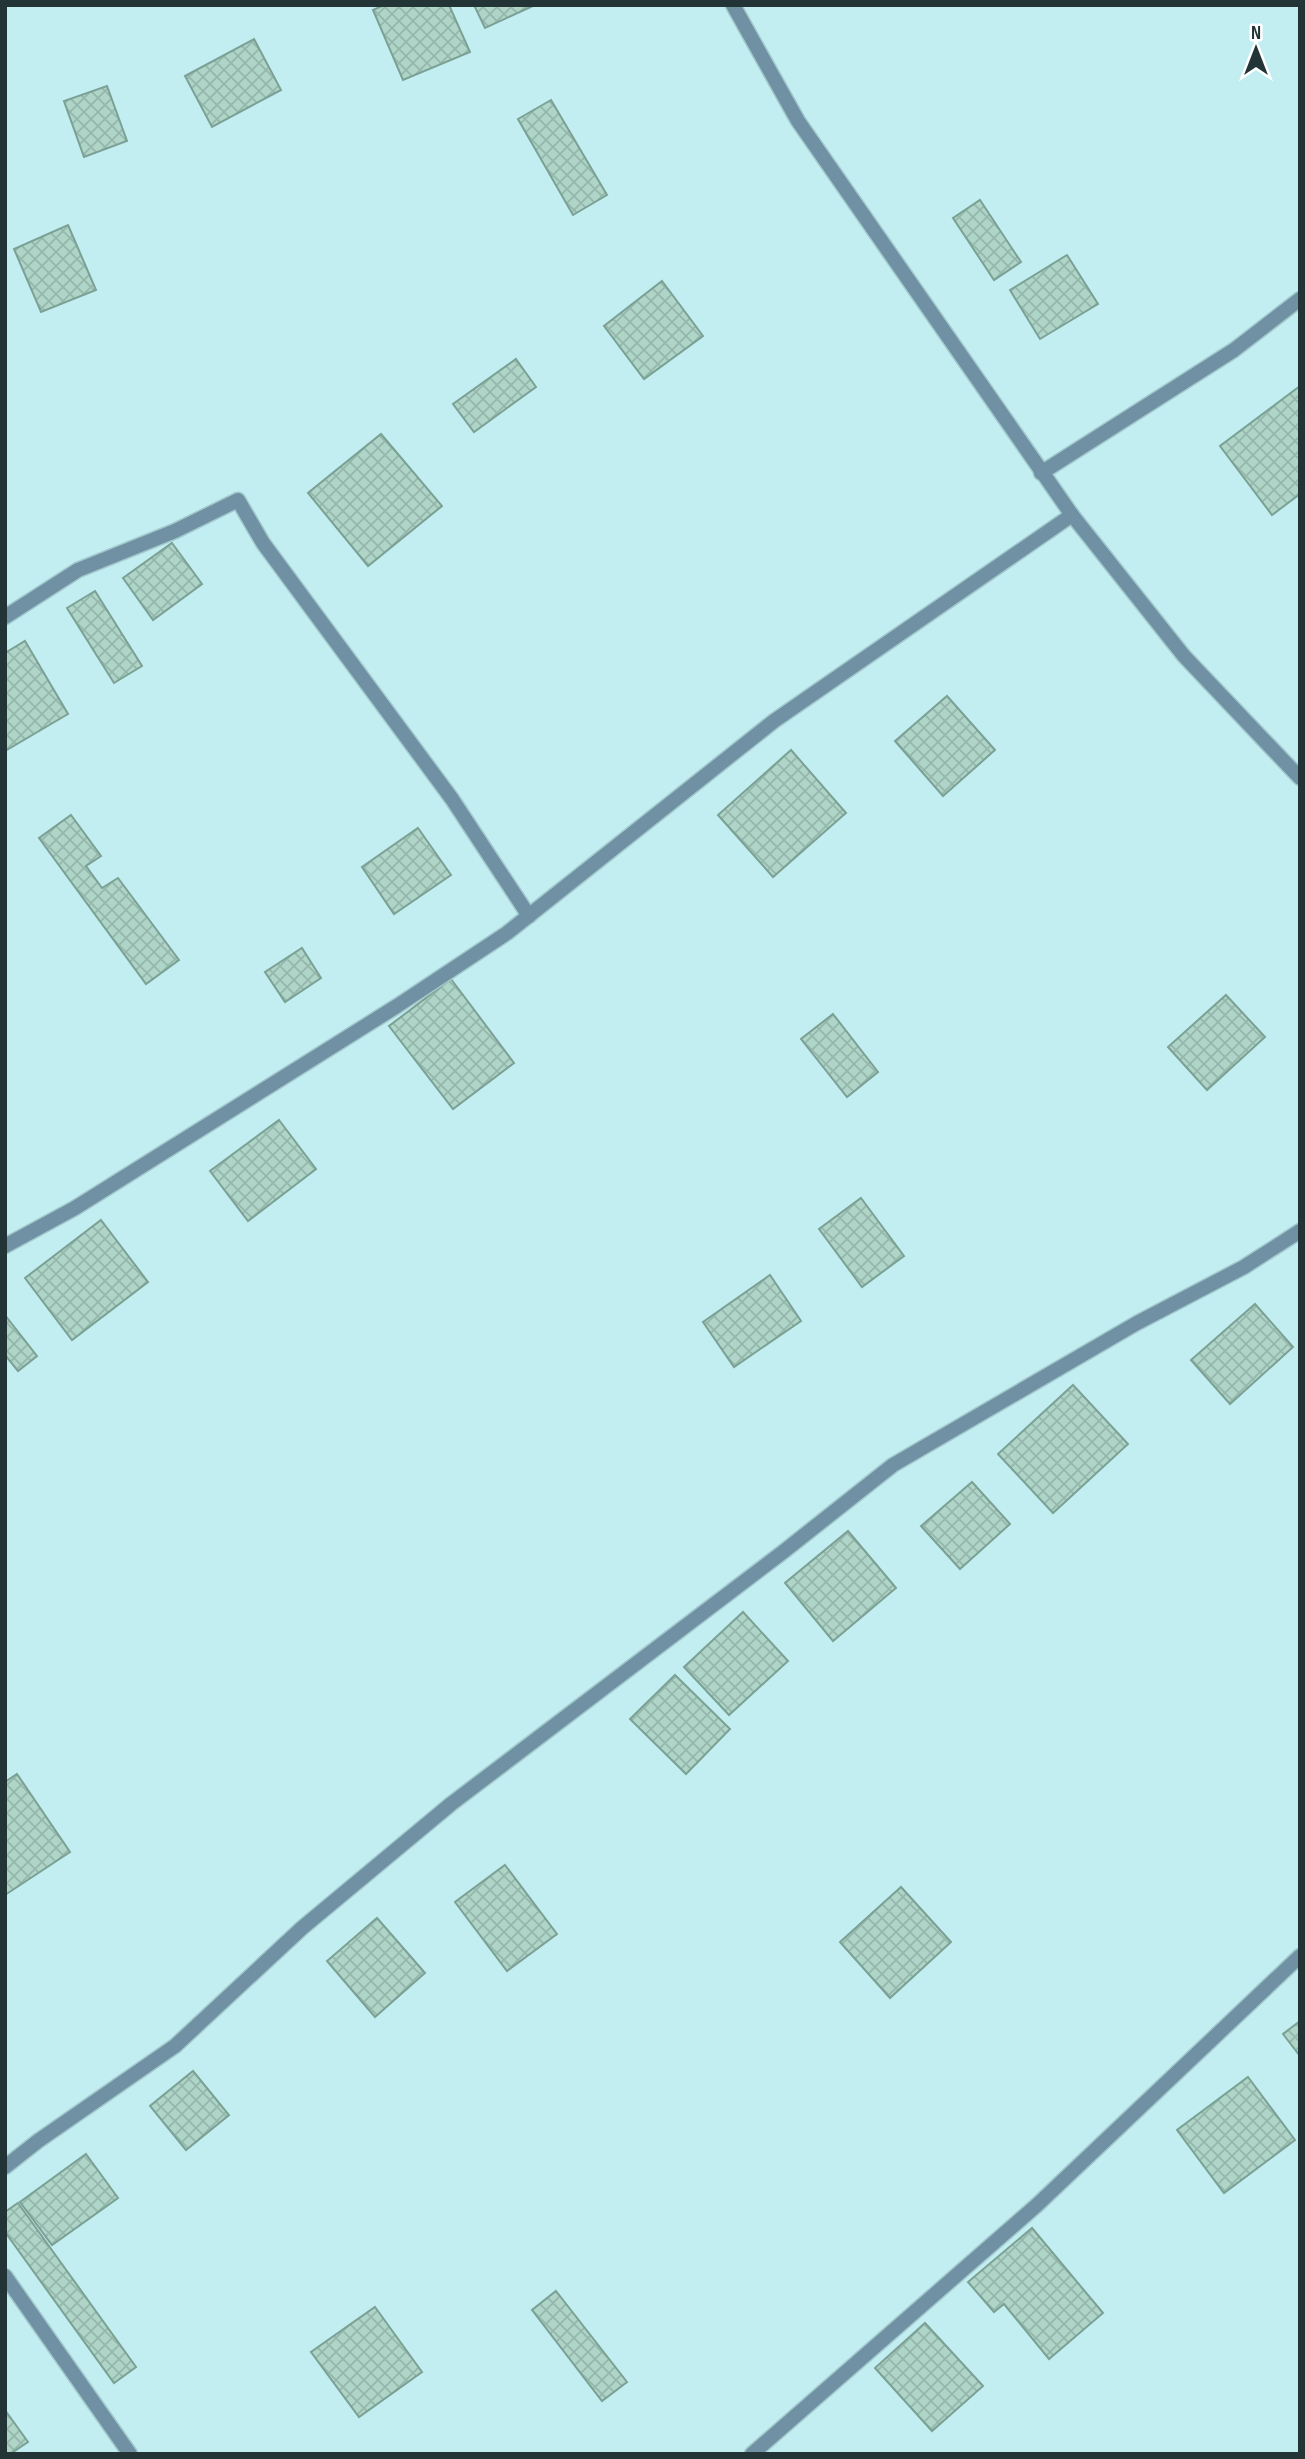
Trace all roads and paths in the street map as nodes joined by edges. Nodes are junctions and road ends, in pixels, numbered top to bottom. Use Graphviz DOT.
graph roads {
  1 [pos="733,5"];
  2 [pos="1300,299"];
  3 [pos="1041,473"];
  4 [pos="1072,515"];
  5 [pos="5,617"];
  6 [pos="1300,778"];
  7 [pos="529,916"];
  8 [pos="1300,1231"];
  9 [pos="5,1246"];
  10 [pos="1300,1956"];
  11 [pos="5,2167"];
  12 [pos="5,2276"];
  13 [pos="130,2454"];
  14 [pos="752,2454"];
  1 -- 3 [label="street"];
  2 -- 3 [label="street"];
  3 -- 4 [label="street"];
  4 -- 6 [label="street"];
  4 -- 7 [label="street"];
  5 -- 7 [label="street"];
  7 -- 9 [label="street"];
  8 -- 11 [label="street"];
  10 -- 14 [label="street"];
  12 -- 13 [label="street"];
}
